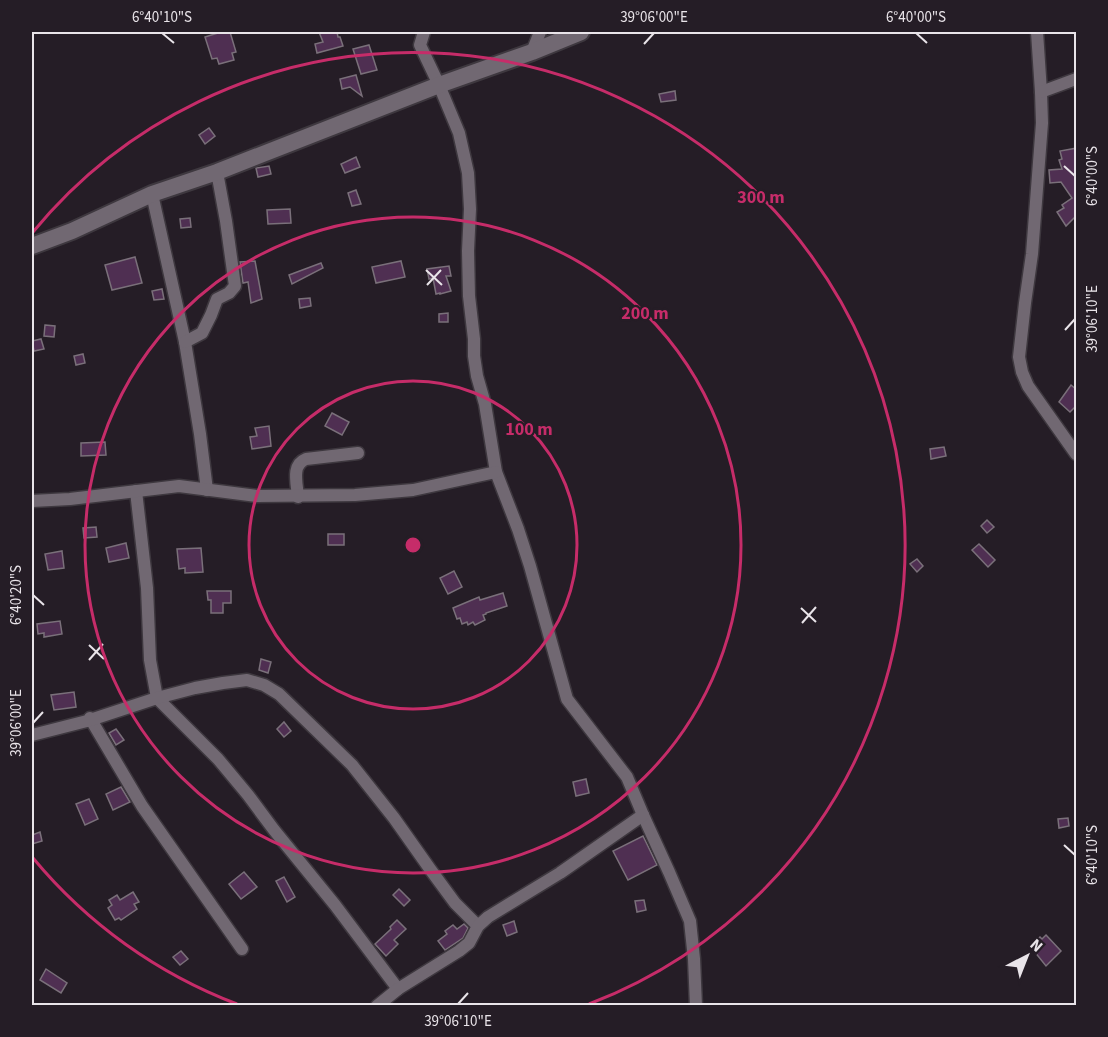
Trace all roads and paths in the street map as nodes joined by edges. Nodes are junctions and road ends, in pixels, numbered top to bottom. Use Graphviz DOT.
graph roads {
  1 [pos="424,32"];
  2 [pos="540,32"];
  3 [pos="581,32"];
  4 [pos="1037,32"];
  5 [pos="559,35"];
  6 [pos="532,52"];
  7 [pos="1077,79"];
  8 [pos="439,85"];
  9 [pos="1041,92"];
  10 [pos="217,172"];
  11 [pos="152,194"];
  12 [pos="32,246"];
  13 [pos="185,342"];
  14 [pos="358,453"];
  15 [pos="1077,454"];
  16 [pos="496,472"];
  17 [pos="136,490"];
  18 [pos="207,490"];
  19 [pos="298,497"];
  20 [pos="32,501"];
  21 [pos="157,698"];
  22 [pos="90,718"];
  23 [pos="32,735"];
  24 [pos="643,815"];
  25 [pos="478,926"];
  26 [pos="242,949"];
  27 [pos="398,989"];
  28 [pos="376,1005"];
  29 [pos="696,1005"];
  1 -- 8 [label="street"];
  2 -- 6 [label="street"];
  3 -- 5 [label="street"];
  4 -- 9 [label="street"];
  5 -- 6 [label="street"];
  6 -- 8 [label="street"];
  7 -- 9 [label="street"];
  8 -- 10 [label="street"];
  8 -- 16 [label="street"];
  9 -- 15 [label="street"];
  10 -- 11 [label="street"];
  10 -- 13 [label="street"];
  11 -- 12 [label="street"];
  11 -- 13 [label="street"];
  13 -- 18 [label="street"];
  14 -- 19 [label="street"];
  16 -- 19 [label="street"];
  16 -- 24 [label="street"];
  17 -- 18 [label="street"];
  17 -- 20 [label="street"];
  17 -- 21 [label="street"];
  18 -- 19 [label="street"];
  21 -- 22 [label="street"];
  21 -- 25 [label="street"];
  21 -- 27 [label="street"];
  22 -- 23 [label="street"];
  22 -- 26 [label="street"];
  24 -- 25 [label="street"];
  24 -- 29 [label="street"];
  25 -- 27 [label="street"];
  27 -- 28 [label="street"];
}
